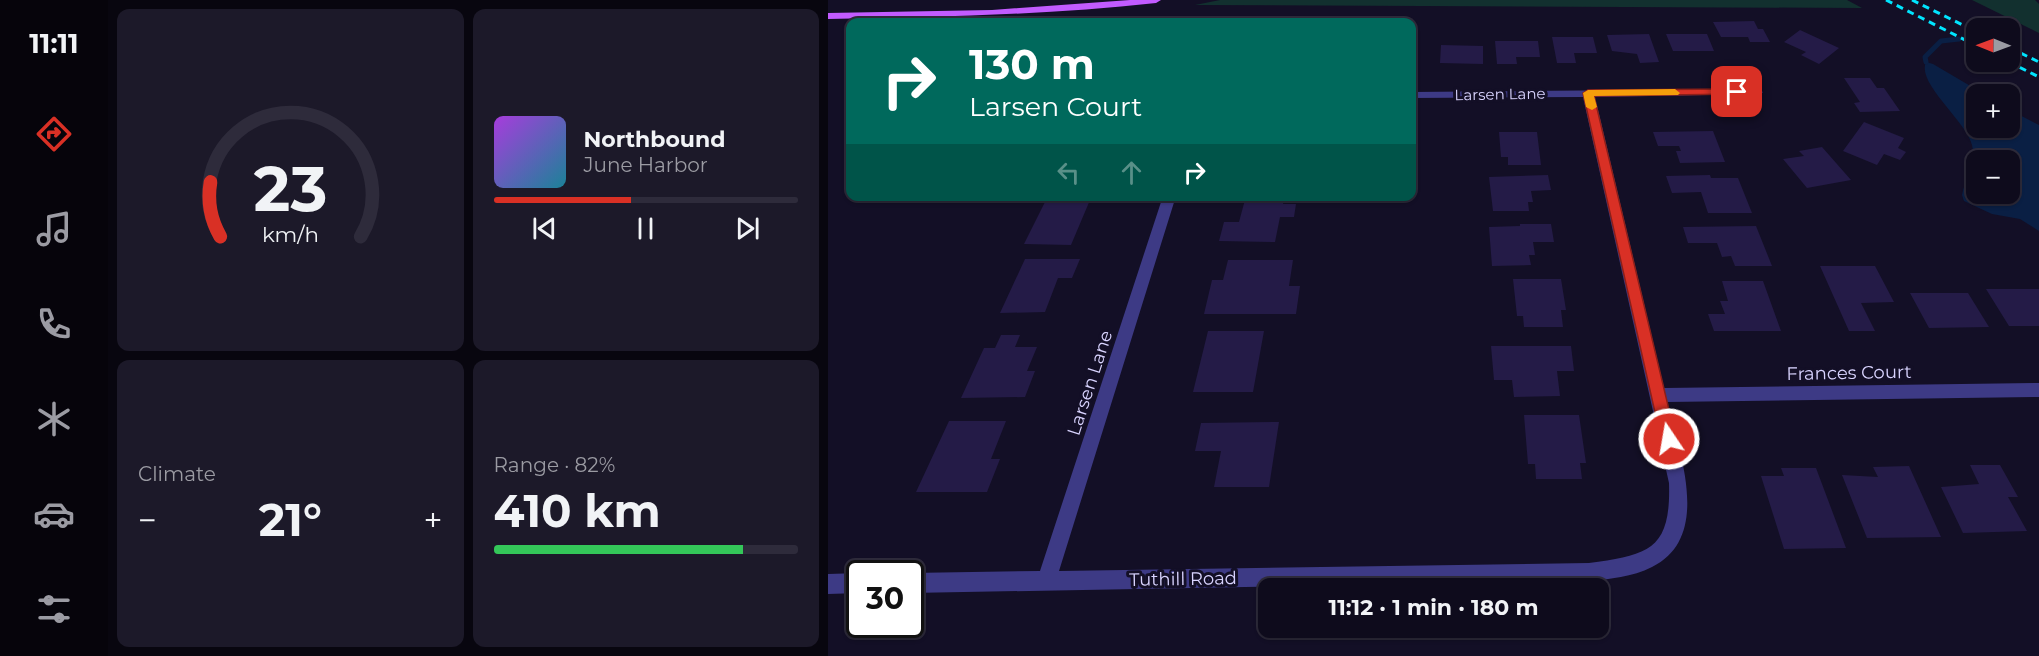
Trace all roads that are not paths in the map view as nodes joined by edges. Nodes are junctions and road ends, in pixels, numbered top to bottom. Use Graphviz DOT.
graph roads {
  1 [pos="1156,0"];
  2 [pos="828,16"];
  3 [pos="1757,92"];
  4 [pos="1588,93"];
  5 [pos="1416,95"];
  6 [pos="1168,201"];
  7 [pos="2039,390"];
  8 [pos="1659,395"];
  9 [pos="1046,581"];
  10 [pos="924,583"];
  11 [pos="828,584"];
  12 [pos="846,584"];
  1 -- 2 [label="main road"];
  3 -- 4 [label="street, Larsen Lane"];
  4 -- 5 [label="street, Larsen Lane"];
  4 -- 8 [label="street, Tuthill Road"];
  6 -- 9 [label="street, Larsen Lane"];
  7 -- 8 [label="street, Frances Court"];
  8 -- 9 [label="street, Tuthill Road"];
  9 -- 10 [label="street, Tuthill Road"];
  11 -- 12 [label="street"];
}
